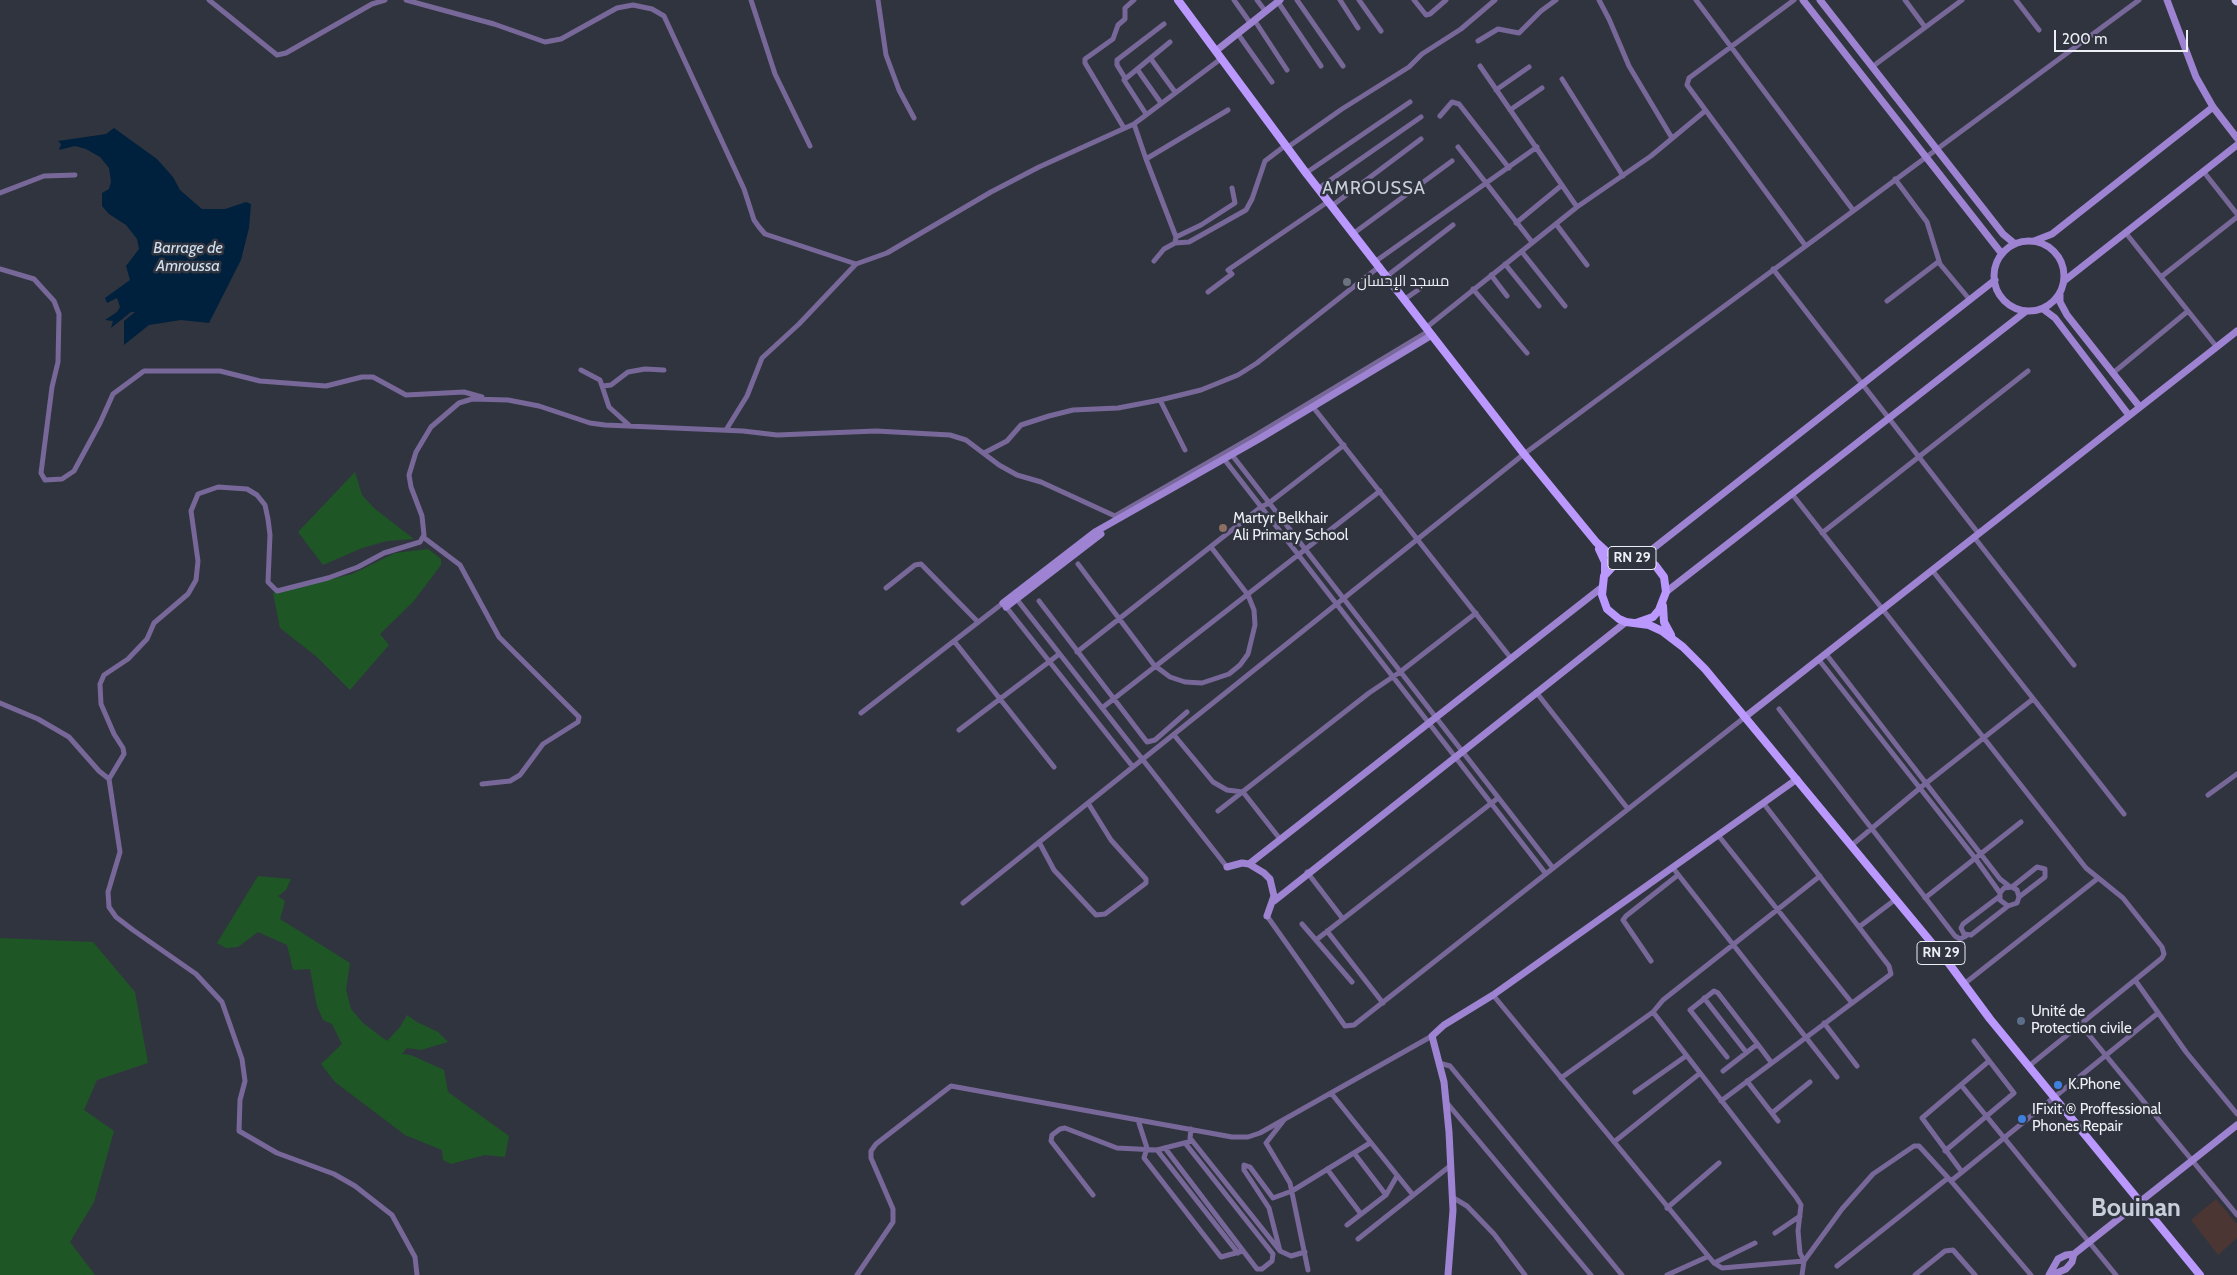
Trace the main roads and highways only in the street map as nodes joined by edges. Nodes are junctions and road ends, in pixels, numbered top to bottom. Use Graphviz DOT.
graph roads {
  1 [pos="1180,1"];
  2 [pos="1596,542"];
  3 [pos="1624,559"];
  4 [pos="1604,576"];
  5 [pos="1664,602"];
  6 [pos="1636,623"];
  7 [pos="1673,639"];
  8 [pos="2200,1275"];
  1 -- 2 [label="main road, RN 29"];
  2 -- 3 [label="main road, RN 29"];
  2 -- 4 [label="main road, RN 29"];
  3 -- 4 [label="main road, RN 29"];
  3 -- 5 [label="main road, RN 29"];
  4 -- 6 [label="main road, RN 29"];
  5 -- 6 [label="main road"];
  5 -- 7 [label="main road, RN 29"];
  6 -- 7 [label="main road, RN 29"];
  7 -- 8 [label="main road, RN 29"];
}
